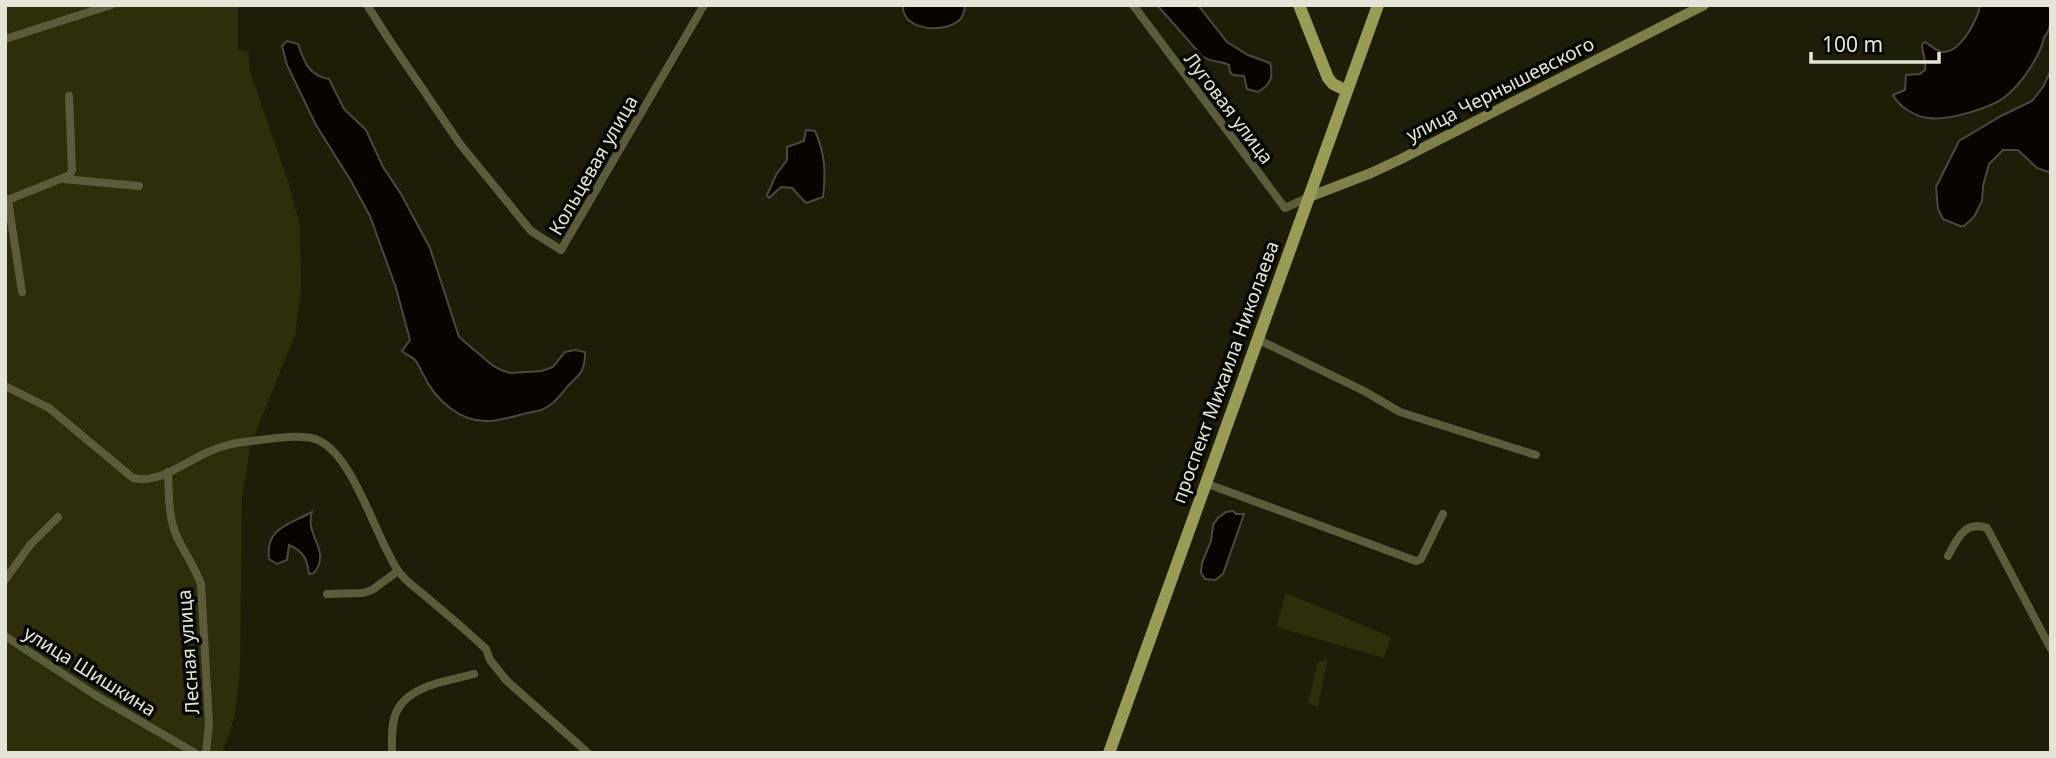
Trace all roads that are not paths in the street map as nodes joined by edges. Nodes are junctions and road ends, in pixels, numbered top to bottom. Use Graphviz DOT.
graph roads {
  1 [pos="111,5"];
  2 [pos="368,5"];
  3 [pos="704,5"];
  4 [pos="1133,5"];
  5 [pos="1299,5"];
  6 [pos="1378,5"];
  7 [pos="1704,5"];
  8 [pos="5,39"];
  9 [pos="1347,91"];
  10 [pos="69,96"];
  11 [pos="63,179"];
  12 [pos="139,186"];
  13 [pos="1309,197"];
  14 [pos="7,200"];
  15 [pos="22,292"];
  16 [pos="1257,339"];
  17 [pos="5,386"];
  18 [pos="1536,455"];
  19 [pos="168,472"];
  20 [pos="1205,483"];
  21 [pos="1443,514"];
  22 [pos="58,517"];
  23 [pos="1948,555"];
  24 [pos="398,571"];
  25 [pos="5,580"];
  26 [pos="327,594"];
  27 [pos="5,636"];
  28 [pos="2051,649"];
  29 [pos="474,674"];
  30 [pos="195,753"];
  31 [pos="206,753"];
  32 [pos="392,753"];
  33 [pos="588,753"];
  34 [pos="1110,753"];
  1 -- 8 [label="street"];
  2 -- 3 [label="street, Кольцевая улица"];
  4 -- 13 [label="street, Луговая улица"];
  5 -- 9 [label="main road"];
  6 -- 9 [label="main road, проспект Михаила Николаева"];
  7 -- 13 [label="main road, улица Чернышевского"];
  9 -- 13 [label="main road, проспект Михаила Николаева"];
  10 -- 11 [label="street"];
  11 -- 12 [label="street"];
  11 -- 14 [label="street"];
  13 -- 16 [label="main road, проспект Михаила Николаева"];
  14 -- 15 [label="street"];
  16 -- 18 [label="street"];
  16 -- 20 [label="main road, проспект Михаила Николаева"];
  17 -- 19 [label="street"];
  19 -- 24 [label="street"];
  19 -- 31 [label="street, Лесная улица"];
  20 -- 21 [label="street"];
  20 -- 34 [label="main road, проспект Михаила Николаева"];
  22 -- 25 [label="street"];
  23 -- 28 [label="street"];
  24 -- 26 [label="street"];
  24 -- 33 [label="street"];
  27 -- 30 [label="street, улица Шишкина"];
  29 -- 32 [label="street"];
}
